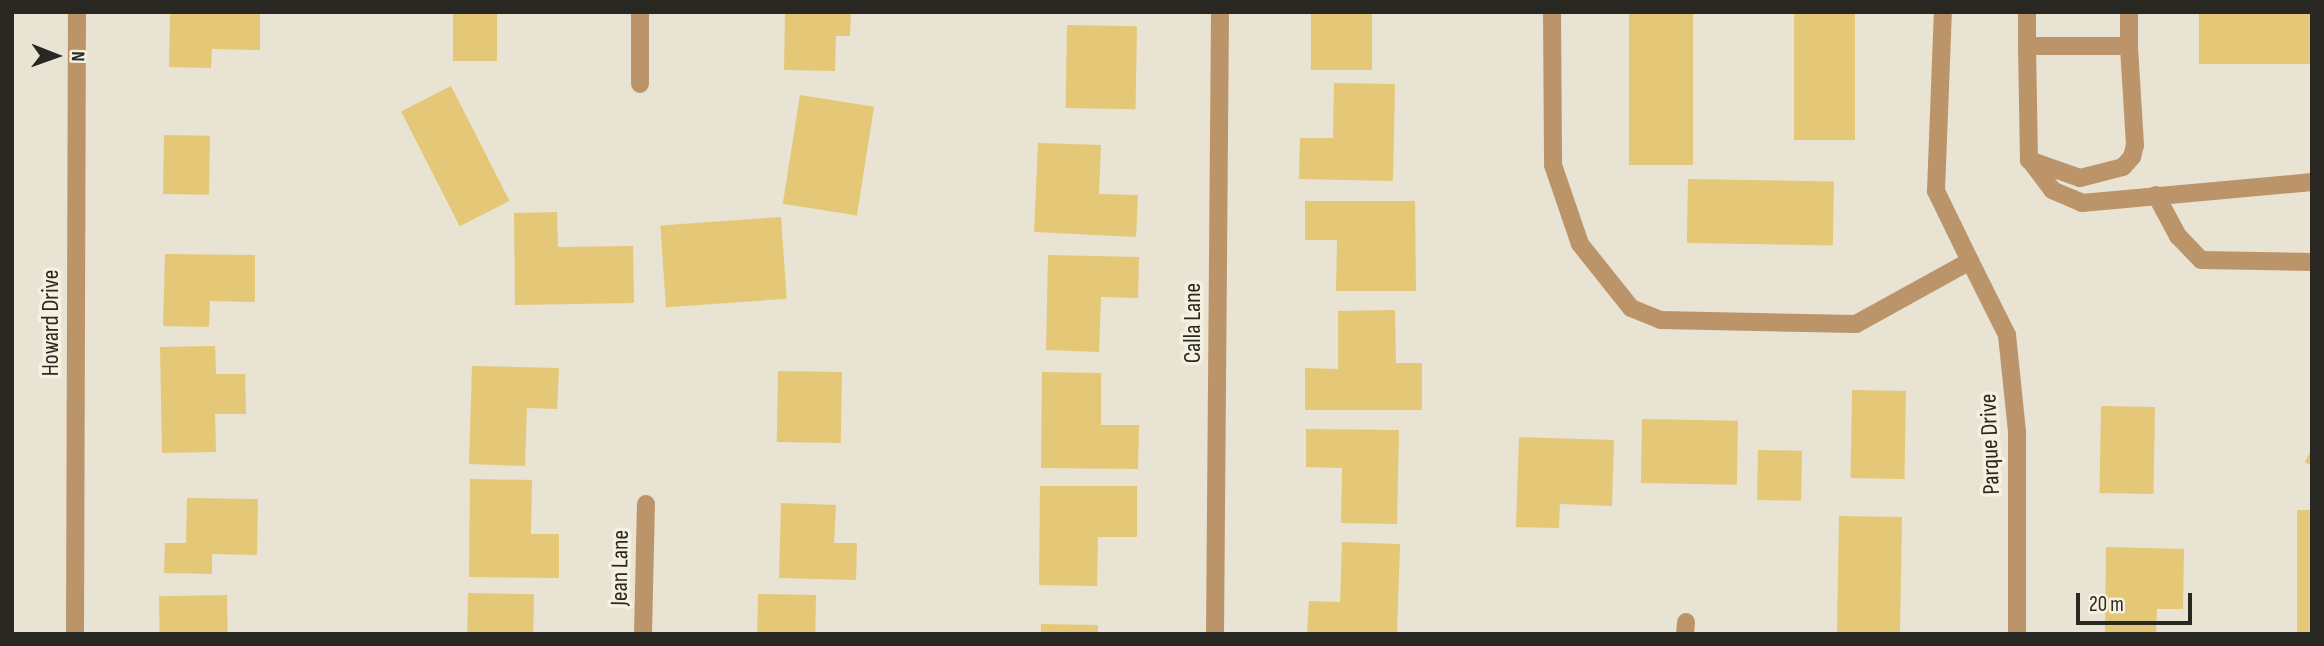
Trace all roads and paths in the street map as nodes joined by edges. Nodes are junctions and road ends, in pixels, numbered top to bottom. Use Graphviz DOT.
graph roads {
  1 [pos="77,12"];
  2 [pos="640,12"];
  3 [pos="1220,12"];
  4 [pos="1552,12"];
  5 [pos="1943,12"];
  6 [pos="2027,12"];
  7 [pos="2129,12"];
  8 [pos="2027,46"];
  9 [pos="2129,46"];
  10 [pos="640,84"];
  11 [pos="2029,160"];
  12 [pos="2312,182"];
  13 [pos="2156,195"];
  14 [pos="1970,261"];
  15 [pos="2312,262"];
  16 [pos="646,504"];
  17 [pos="75,634"];
  18 [pos="643,634"];
  19 [pos="1215,634"];
  20 [pos="2017,634"];
  1 -- 17 [label="street, Howard Drive"];
  2 -- 10 [label="street"];
  3 -- 19 [label="street, Calla Lane"];
  4 -- 14 [label="street"];
  5 -- 14 [label="street, Parque Drive"];
  6 -- 8 [label="street"];
  7 -- 9 [label="street"];
  8 -- 9 [label="street"];
  8 -- 11 [label="street"];
  9 -- 11 [label="street"];
  11 -- 13 [label="street"];
  12 -- 13 [label="street"];
  13 -- 15 [label="street"];
  14 -- 20 [label="street, Parque Drive"];
  16 -- 18 [label="street, Jean Lane"];
}
